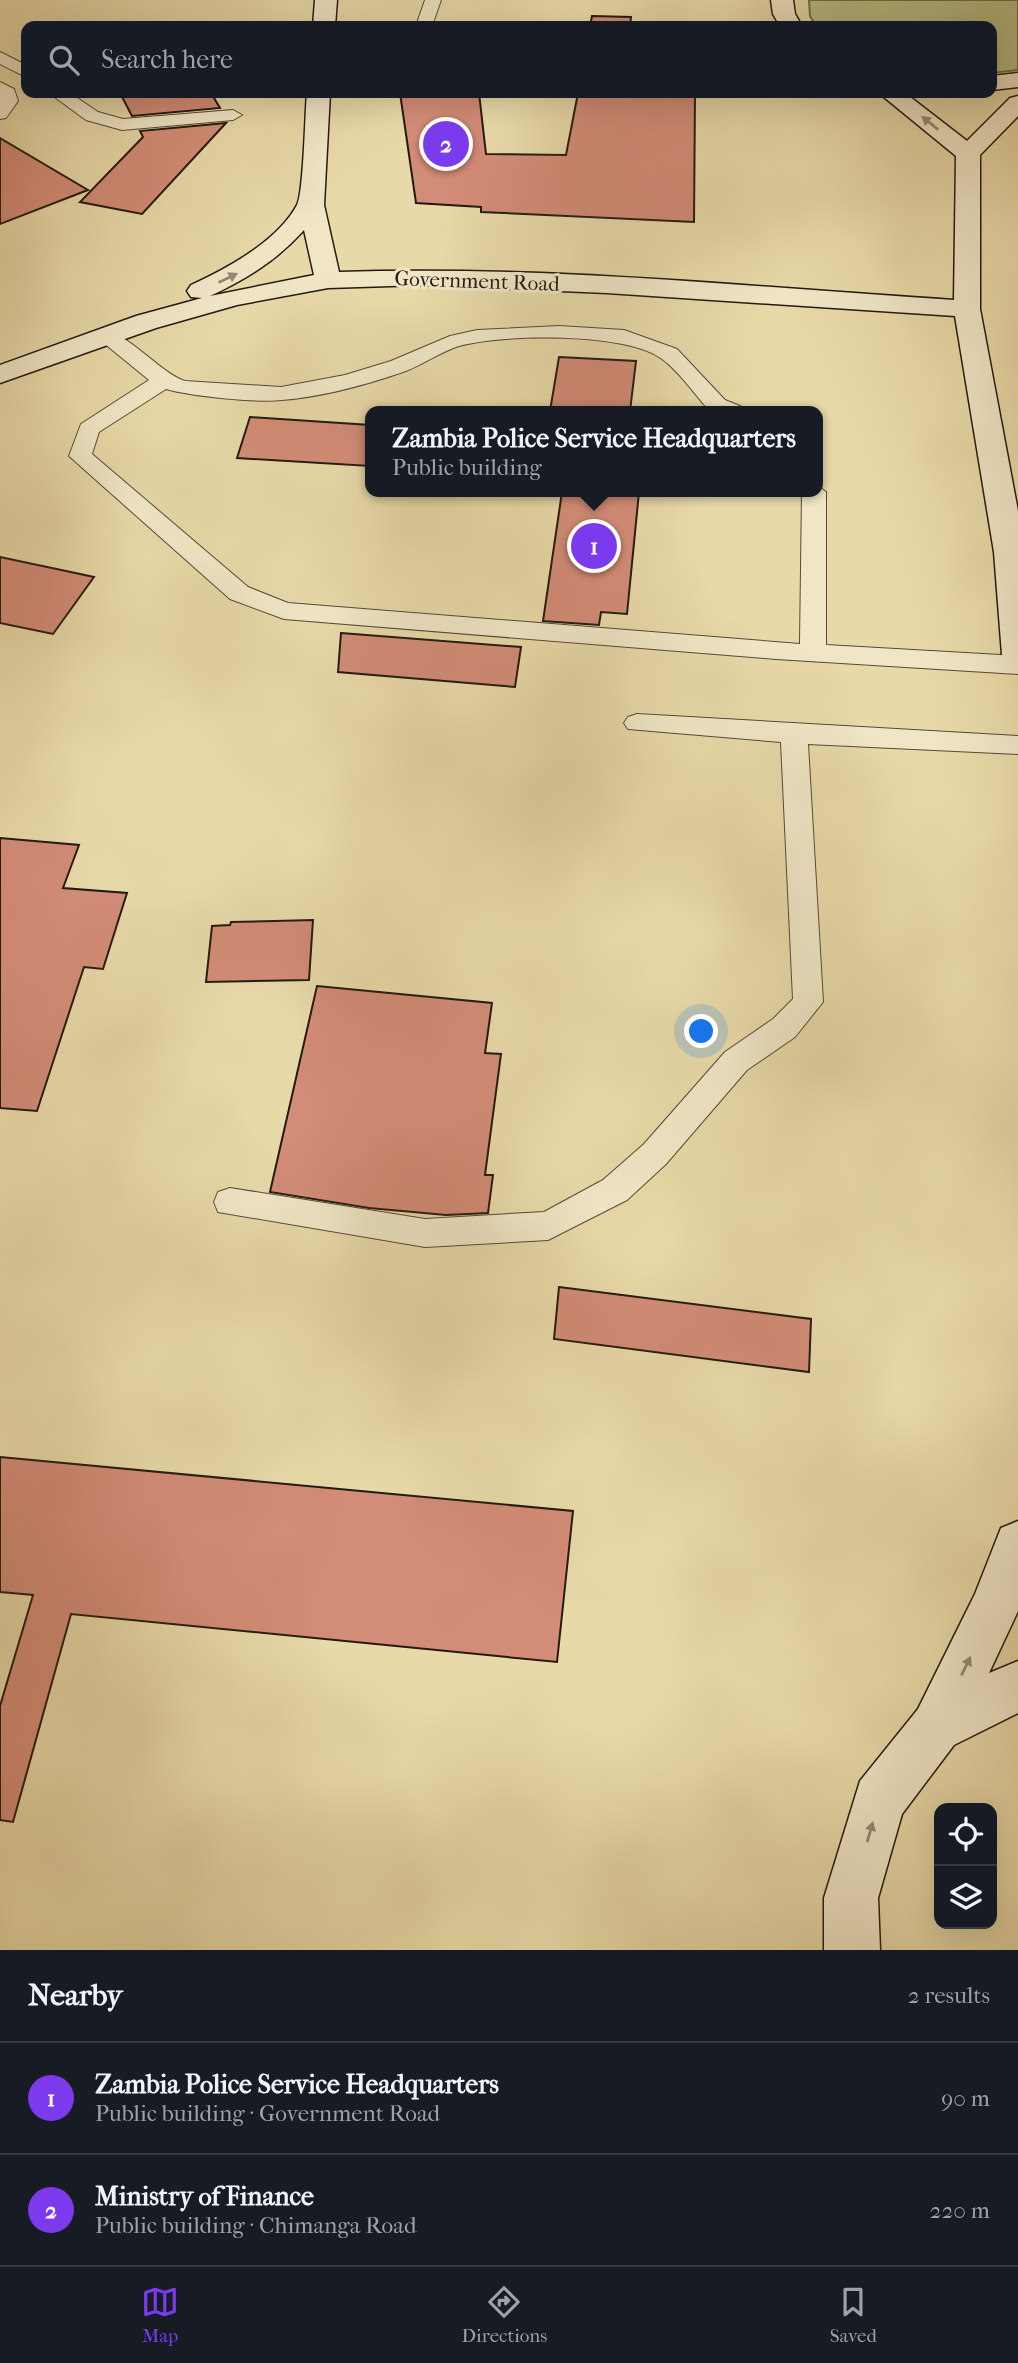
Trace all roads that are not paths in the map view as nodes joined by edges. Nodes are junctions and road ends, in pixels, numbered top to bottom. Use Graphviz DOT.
graph roads {
  1 [pos="326,0"];
  2 [pos="433,0"];
  3 [pos="782,0"];
  4 [pos="324,21"];
  5 [pos="426,21"];
  6 [pos="788,21"];
  7 [pos="0,57"];
  8 [pos="21,69"];
  9 [pos="1018,80"];
  10 [pos="997,82"];
  11 [pos="0,87"];
  12 [pos="65,98"];
  13 [pos="318,98"];
  14 [pos="897,98"];
  15 [pos="1018,103"];
  16 [pos="0,114"];
  17 [pos="233,114"];
  18 [pos="968,154"];
  19 [pos="311,205"];
  20 [pos="328,280"];
  21 [pos="967,309"];
  22 [pos="146,322"];
  23 [pos="107,336"];
  24 [pos="0,375"];
  25 [pos="163,381"];
  26 [pos="720,406"];
  27 [pos="814,497"];
  28 [pos="1014,550"];
  29 [pos="813,653"];
  30 [pos="1018,655"];
  31 [pos="1018,665"];
  32 [pos="637,723"];
  33 [pos="794,734"];
  34 [pos="1018,745"];
  35 [pos="230,1202"];
  36 [pos="1018,1545"];
  37 [pos="1018,1686"];
  38 [pos="936,1727"];
  39 [pos="852,1950"];
  1 -- 4 [label="main road"];
  2 -- 5 [label="lane"];
  3 -- 6 [label="main road"];
  7 -- 8 [label="lane"];
  9 -- 10 [label="main road"];
  11 -- 16 [label="lane"];
  12 -- 17 [label="lane"];
  13 -- 19 [label="main road"];
  18 -- 14 [label="main road, one-way"];
  15 -- 18 [label="main road"];
  18 -- 21 [label="main road"];
  19 -- 20 [label="main road"];
  22 -- 19 [label="main road, one-way"];
  20 -- 21 [label="main road, Government Road"];
  20 -- 22 [label="main road, Government Road"];
  21 -- 28 [label="main road"];
  22 -- 23 [label="main road, Government Road"];
  23 -- 24 [label="main road, Government Road"];
  23 -- 25 [label="lane"];
  25 -- 26 [label="lane"];
  25 -- 29 [label="lane"];
  27 -- 29 [label="lane"];
  28 -- 30 [label="main road"];
  29 -- 31 [label="lane"];
  32 -- 33 [label="lane"];
  33 -- 34 [label="lane"];
  33 -- 35 [label="lane"];
  38 -- 36 [label="main road, one-way"];
  37 -- 38 [label="main road"];
  39 -- 38 [label="main road, one-way"];
}
